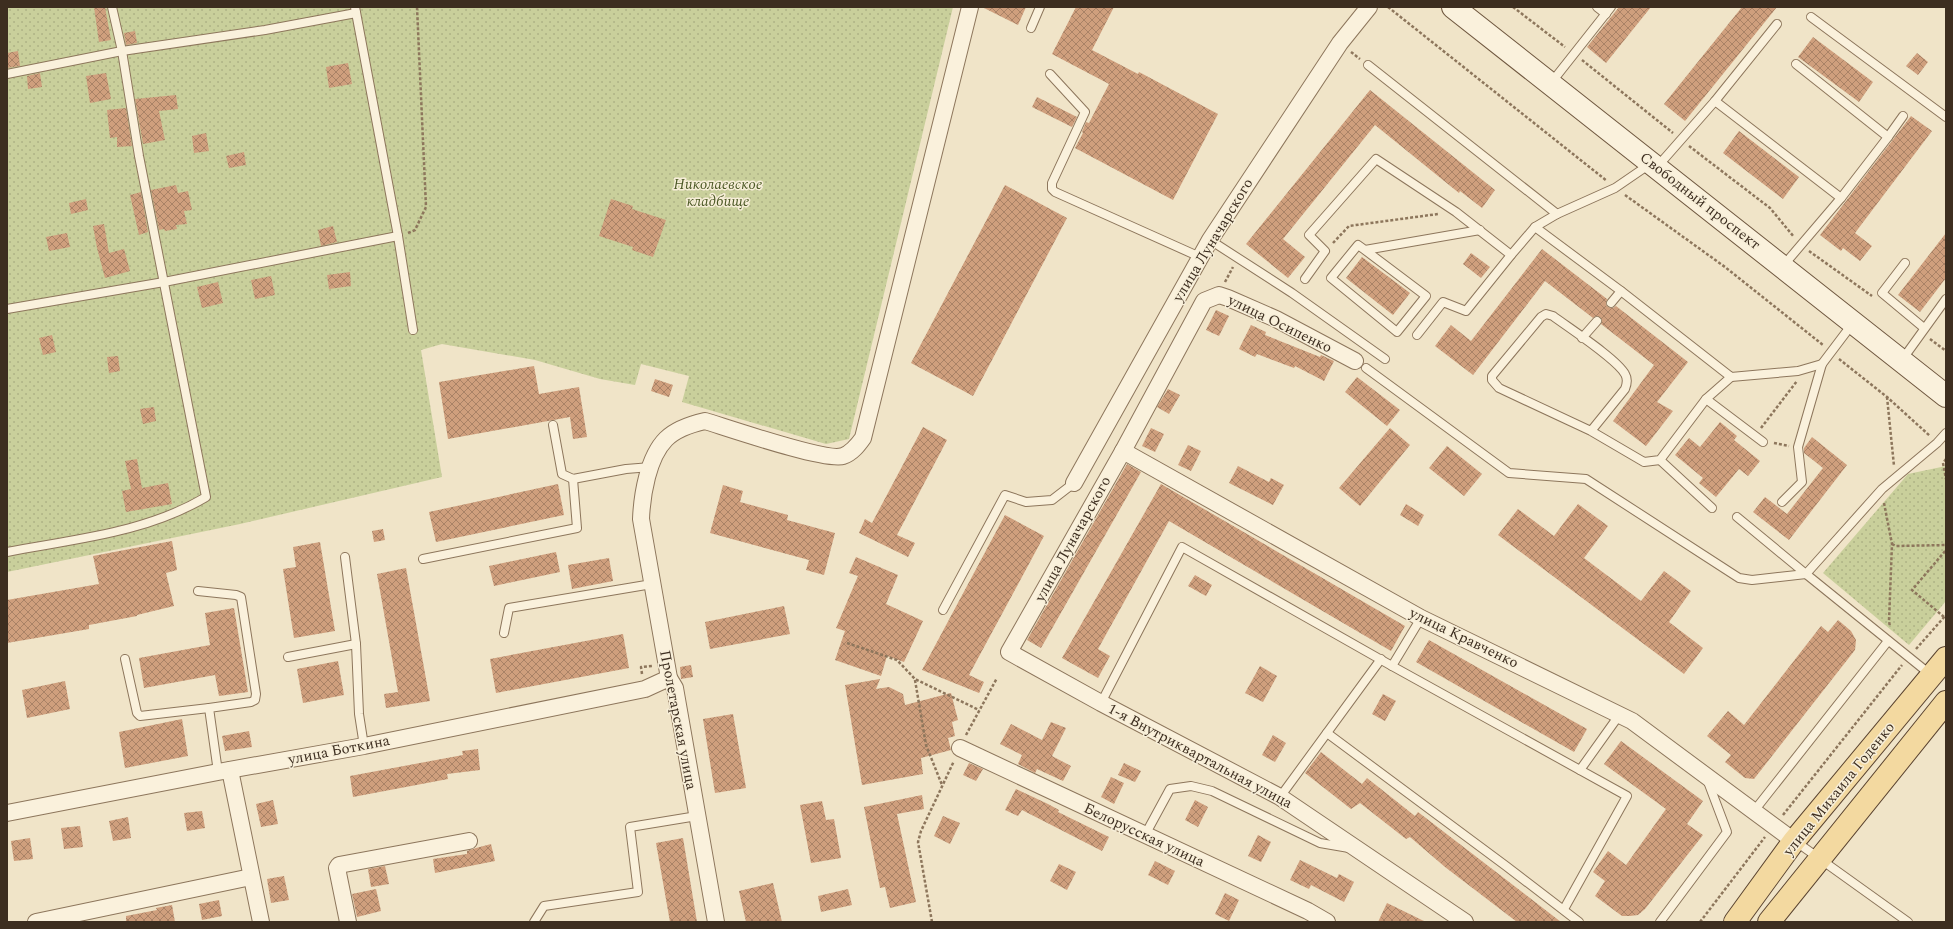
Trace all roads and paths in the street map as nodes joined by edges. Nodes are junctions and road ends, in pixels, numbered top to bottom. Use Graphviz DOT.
graph roads {
  1 [pos="112,7"];
  2 [pos="417,7"];
  3 [pos="970,7"];
  4 [pos="1040,7"];
  5 [pos="1369,7"];
  6 [pos="1388,7"];
  7 [pos="1453,7"];
  8 [pos="1513,7"];
  9 [pos="1597,7"];
  10 [pos="355,10"];
  11 [pos="1609,10"];
  12 [pos="1811,17"];
  13 [pos="1777,24"];
  14 [pos="1031,28"];
  15 [pos="1340,43"];
  16 [pos="122,51"];
  17 [pos="1574,54"];
  18 [pos="1796,64"];
  19 [pos="1368,65"];
  20 [pos="7,74"];
  21 [pos="1050,74"];
  22 [pos="1550,83"];
  23 [pos="1715,101"];
  24 [pos="1903,116"];
  25 [pos="1946,117"];
  26 [pos="1888,137"];
  27 [pos="1682,140"];
  28 [pos="1654,165"];
  29 [pos="1615,188"];
  30 [pos="1841,198"];
  31 [pos="1456,212"];
  32 [pos="1557,214"];
  33 [pos="1535,227"];
  34 [pos="1480,230"];
  35 [pos="398,236"];
  36 [pos="1210,240"];
  37 [pos="1800,244"];
  38 [pos="1365,250"];
  39 [pos="1325,251"];
  40 [pos="1511,255"];
  41 [pos="1200,257"];
  42 [pos="1237,258"];
  43 [pos="1905,263"];
  44 [pos="1782,266"];
  45 [pos="1305,279"];
  46 [pos="164,282"];
  47 [pos="1621,291"];
  48 [pos="1212,298"];
  49 [pos="1946,299"];
  50 [pos="1876,300"];
  51 [pos="1611,303"];
  52 [pos="7,309"];
  53 [pos="1597,321"];
  54 [pos="1853,322"];
  55 [pos="413,330"];
  56 [pos="1922,330"];
  57 [pos="1416,335"];
  58 [pos="1582,338"];
  59 [pos="1946,351"];
  60 [pos="1832,352"];
  61 [pos="1385,359"];
  62 [pos="1901,361"];
  63 [pos="1360,364"];
  64 [pos="1822,364"];
  65 [pos="1798,371"];
  66 [pos="1731,377"];
  67 [pos="1946,396"];
  68 [pos="1887,397"];
  69 [pos="1706,399"];
  70 [pos="553,425"];
  71 [pos="1591,432"];
  72 [pos="1946,433"];
  73 [pos="1755,435"];
  74 [pos="1764,442"];
  75 [pos="1937,443"];
  76 [pos="1798,447"];
  77 [pos="1123,451"];
  78 [pos="1946,459"];
  79 [pos="1660,460"];
  80 [pos="651,467"];
  81 [pos="1895,476"];
  82 [pos="573,479"];
  83 [pos="1946,479"];
  84 [pos="1074,484"];
  85 [pos="1882,489"];
  86 [pos="1782,502"];
  87 [pos="1712,508"];
  88 [pos="1737,517"];
  89 [pos="1892,544"];
  90 [pos="1946,545"];
  91 [pos="1946,550"];
  92 [pos="7,552"];
  93 [pos="345,557"];
  94 [pos="423,560"];
  95 [pos="1806,574"];
  96 [pos="652,584"];
  97 [pos="198,591"];
  98 [pos="943,610"];
  99 [pos="1945,616"];
  100 [pos="1421,618"];
  101 [pos="504,633"];
  102 [pos="1888,641"];
  103 [pos="847,643"];
  104 [pos="356,644"];
  105 [pos="1897,649"];
  106 [pos="1009,652"];
  107 [pos="288,657"];
  108 [pos="1908,657"];
  109 [pos="1946,658"];
  110 [pos="125,659"];
  111 [pos="1381,659"];
  112 [pos="1392,666"];
  113 [pos="668,671"];
  114 [pos="1932,676"];
  115 [pos="997,678"];
  116 [pos="914,679"];
  117 [pos="645,689"];
  118 [pos="1946,702"];
  119 [pos="1101,703"];
  120 [pos="209,708"];
  121 [pos="979,710"];
  122 [pos="1620,714"];
  123 [pos="1327,733"];
  124 [pos="364,746"];
  125 [pos="960,748"];
  126 [pos="1580,770"];
  127 [pos="224,771"];
  128 [pos="1704,773"];
  129 [pos="942,785"];
  130 [pos="1280,797"];
  131 [pos="1754,812"];
  132 [pos="7,813"];
  133 [pos="697,816"];
  134 [pos="1774,826"];
  135 [pos="1145,835"];
  136 [pos="469,841"];
  137 [pos="1794,841"];
  138 [pos="1358,850"];
  139 [pos="1819,858"];
  140 [pos="250,877"];
  141 [pos="1564,909"];
  142 [pos="36,922"];
  143 [pos="261,922"];
  144 [pos="348,922"];
  145 [pos="534,922"];
  146 [pos="716,922"];
  147 [pos="932,922"];
  148 [pos="1327,922"];
  149 [pos="1465,922"];
  150 [pos="1579,922"];
  151 [pos="1660,922"];
  152 [pos="1700,922"];
  153 [pos="1735,922"];
  154 [pos="1769,922"];
  155 [pos="1908,922"];
  1 -- 16 [label="lane"];
  2 -- 35 [label="path"];
  3 -- 80 [label="street, Пролетарская улица"];
  4 -- 14 [label="lane"];
  5 -- 15 [label="street, улица Луначарского"];
  6 -- 29 [label="path"];
  7 -- 22 [label="main road, Свободный проспект"];
  8 -- 17 [label="path"];
  9 -- 11 [label="lane"];
  10 -- 16 [label="lane"];
  10 -- 35 [label="lane"];
  11 -- 17 [label="lane"];
  12 -- 25 [label="lane"];
  13 -- 23 [label="lane"];
  15 -- 19 [label="path"];
  15 -- 36 [label="street, улица Луначарского"];
  16 -- 20 [label="lane"];
  16 -- 46 [label="lane"];
  17 -- 22 [label="lane"];
  17 -- 27 [label="path"];
  18 -- 26 [label="lane"];
  19 -- 32 [label="lane"];
  21 -- 41 [label="lane"];
  22 -- 28 [label="main road, Свободный проспект"];
  23 -- 27 [label="lane"];
  23 -- 30 [label="lane"];
  24 -- 26 [label="lane"];
  26 -- 30 [label="lane"];
  27 -- 28 [label="lane"];
  27 -- 37 [label="path"];
  28 -- 29 [label="lane"];
  28 -- 44 [label="main road, Свободный проспект"];
  29 -- 32 [label="lane"];
  29 -- 60 [label="path"];
  30 -- 37 [label="lane"];
  31 -- 34 [label="lane"];
  31 -- 39 [label="path"];
  31 -- 39 [label="lane"];
  32 -- 33 [label="lane"];
  33 -- 40 [label="lane"];
  33 -- 47 [label="lane"];
  34 -- 38 [label="lane"];
  34 -- 40 [label="lane"];
  35 -- 46 [label="lane"];
  35 -- 55 [label="lane"];
  36 -- 41 [label="street, улица Луначарского"];
  36 -- 42 [label="lane"];
  37 -- 44 [label="lane"];
  37 -- 50 [label="path"];
  38 -- 38 [label="lane"];
  39 -- 45 [label="lane"];
  40 -- 57 [label="lane"];
  41 -- 84 [label="street, улица Луначарского"];
  42 -- 48 [label="path"];
  42 -- 61 [label="lane"];
  43 -- 56 [label="lane"];
  44 -- 54 [label="main road, Свободный проспект"];
  46 -- 52 [label="lane"];
  46 -- 92 [label="lane"];
  47 -- 51 [label="lane"];
  47 -- 66 [label="lane"];
  48 -- 63 [label="street, улица Осипенко"];
  48 -- 77 [label="street, улица Луначарского"];
  49 -- 56 [label="lane"];
  53 -- 58 [label="lane"];
  54 -- 60 [label="lane"];
  54 -- 62 [label="main road, Свободный проспект"];
  56 -- 59 [label="path"];
  56 -- 62 [label="lane"];
  58 -- 71 [label="lane"];
  58 -- 71 [label="lane"];
  60 -- 64 [label="lane"];
  60 -- 68 [label="path"];
  62 -- 67 [label="main road, Свободный проспект"];
  63 -- 95 [label="lane"];
  64 -- 65 [label="lane"];
  64 -- 76 [label="lane"];
  65 -- 66 [label="lane"];
  65 -- 73 [label="path"];
  66 -- 69 [label="lane"];
  68 -- 75 [label="path"];
  68 -- 81 [label="path"];
  69 -- 73 [label="lane"];
  69 -- 79 [label="lane"];
  70 -- 82 [label="lane"];
  71 -- 79 [label="lane"];
  72 -- 75 [label="lane"];
  73 -- 74 [label="lane"];
  74 -- 76 [label="path"];
  75 -- 81 [label="lane"];
  76 -- 86 [label="lane"];
  77 -- 100 [label="street, улица Кравченко"];
  77 -- 106 [label="street, улица Луначарского"];
  78 -- 83 [label="path"];
  79 -- 87 [label="lane"];
  80 -- 82 [label="lane"];
  80 -- 96 [label="street, Пролетарская улица"];
  81 -- 85 [label="lane"];
  82 -- 94 [label="lane"];
  84 -- 98 [label="lane"];
  85 -- 89 [label="path"];
  85 -- 95 [label="lane"];
  88 -- 95 [label="lane"];
  89 -- 90 [label="path"];
  89 -- 105 [label="path"];
  91 -- 99 [label="path"];
  93 -- 104 [label="lane"];
  95 -- 102 [label="lane"];
  96 -- 101 [label="lane"];
  96 -- 113 [label="street, Пролетарская улица"];
  97 -- 120 [label="lane"];
  99 -- 108 [label="path"];
  100 -- 112 [label="lane"];
  100 -- 122 [label="street, улица Кравченко"];
  102 -- 105 [label="lane"];
  102 -- 131 [label="lane"];
  103 -- 116 [label="path"];
  104 -- 107 [label="lane"];
  104 -- 124 [label="lane"];
  105 -- 108 [label="lane"];
  106 -- 119 [label="street, 1-я Внутриквартальная улица"];
  108 -- 114 [label="lane"];
  108 -- 134 [label="path"];
  109 -- 114 [label="main road, улица Михаила Годенко"];
  110 -- 120 [label="lane"];
  111 -- 112 [label="lane"];
  111 -- 119 [label="lane"];
  111 -- 123 [label="lane"];
  112 -- 126 [label="lane"];
  113 -- 117 [label="street, улица Боткина"];
  113 -- 117 [label="path"];
  113 -- 133 [label="street, Пролетарская улица"];
  114 -- 137 [label="main road, улица Михаила Годенко"];
  115 -- 121 [label="path"];
  116 -- 121 [label="path"];
  116 -- 129 [label="path"];
  117 -- 124 [label="street, улица Боткина"];
  118 -- 139 [label="main road, улица Михаила Годенко"];
  119 -- 130 [label="street, 1-я Внутриквартальная улица"];
  120 -- 127 [label="lane"];
  121 -- 125 [label="path"];
  122 -- 126 [label="lane"];
  122 -- 128 [label="street, улица Кравченко"];
  123 -- 130 [label="lane"];
  123 -- 141 [label="lane"];
  124 -- 127 [label="street, улица Боткина"];
  125 -- 129 [label="path"];
  125 -- 135 [label="street, Белорусская улица"];
  126 -- 141 [label="lane"];
  127 -- 132 [label="street, улица Боткина"];
  127 -- 140 [label="street"];
  128 -- 131 [label="street, улица Кравченко"];
  128 -- 151 [label="lane"];
  129 -- 147 [label="path"];
  130 -- 138 [label="street, 1-я Внутриквартальная улица"];
  131 -- 134 [label="street, улица Кравченко"];
  133 -- 145 [label="lane"];
  133 -- 146 [label="street, Пролетарская улица"];
  134 -- 137 [label="street, улица Кравченко"];
  134 -- 152 [label="path"];
  135 -- 138 [label="lane"];
  135 -- 148 [label="street, Белорусская улица"];
  136 -- 144 [label="street"];
  137 -- 139 [label="lane"];
  137 -- 153 [label="main road, улица Михаила Годенко"];
  138 -- 149 [label="street, 1-я Внутриквартальная улица"];
  139 -- 154 [label="main road, улица Михаила Годенко"];
  139 -- 155 [label="lane"];
  140 -- 142 [label="street"];
  140 -- 143 [label="street"];
  141 -- 150 [label="lane"];
}
